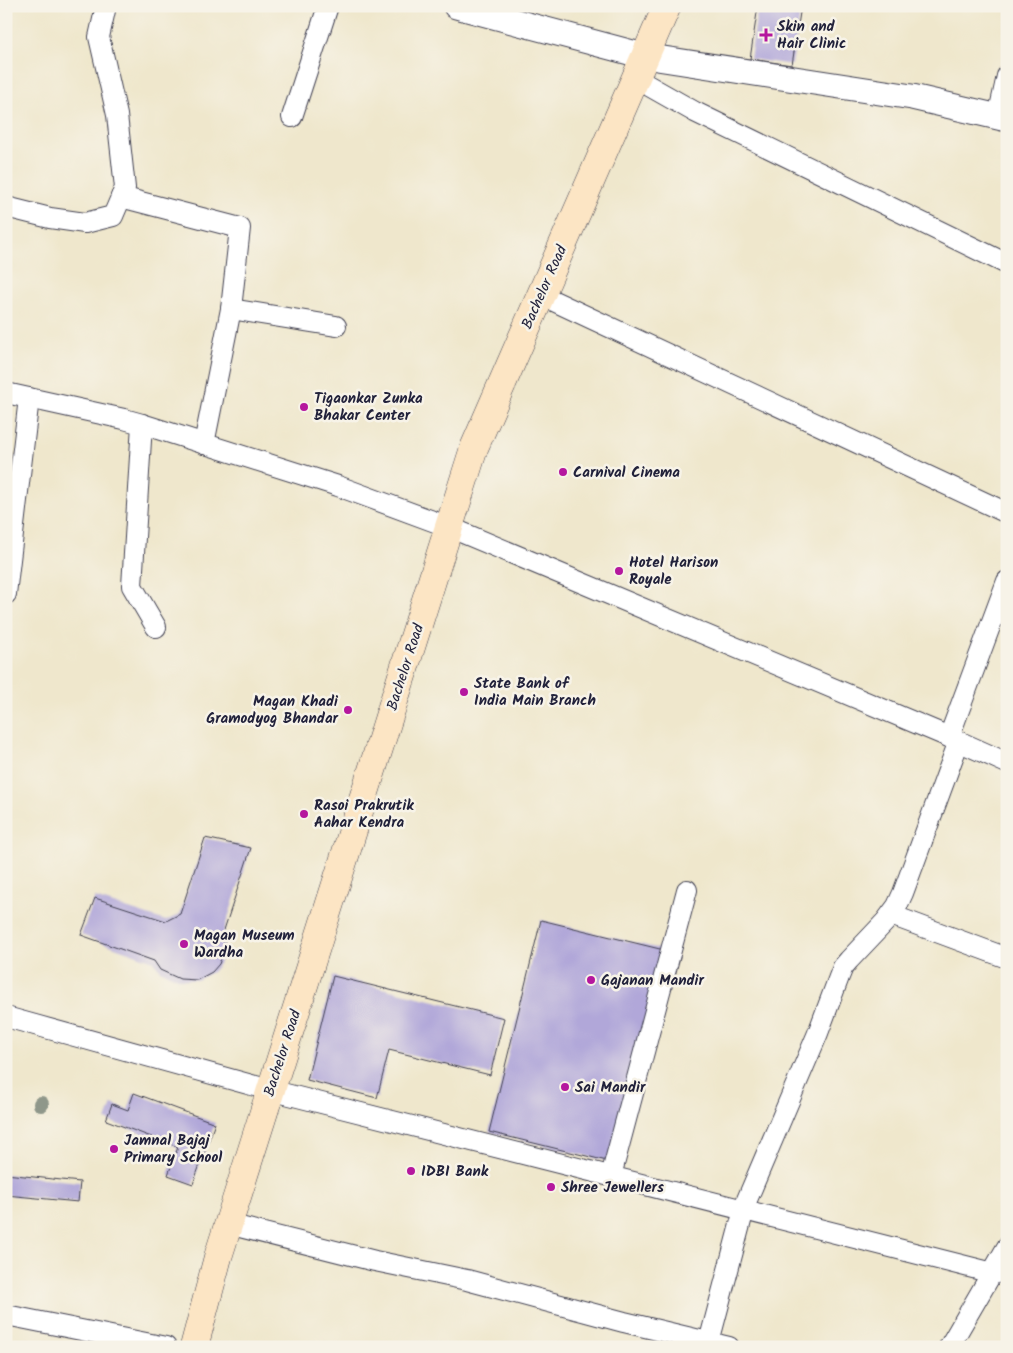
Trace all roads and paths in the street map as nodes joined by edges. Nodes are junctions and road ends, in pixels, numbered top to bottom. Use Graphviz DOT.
graph roads {
  1 [pos="106,6"];
  2 [pos="328,6"];
  3 [pos="456,6"];
  4 [pos="667,6"];
  5 [pos="640,67"];
  6 [pos="1007,76"];
  7 [pos="292,117"];
  8 [pos="1002,118"];
  9 [pos="121,197"];
  10 [pos="6,207"];
  11 [pos="1007,264"];
  12 [pos="541,295"];
  13 [pos="231,310"];
  14 [pos="336,326"];
  15 [pos="6,392"];
  16 [pos="29,398"];
  17 [pos="142,424"];
  18 [pos="204,444"];
  19 [pos="1007,514"];
  20 [pos="449,526"];
  21 [pos="1007,582"];
  22 [pos="6,594"];
  23 [pos="156,627"];
  24 [pos="954,739"];
  25 [pos="1007,763"];
  26 [pos="687,890"];
  27 [pos="891,915"];
  28 [pos="1007,958"];
  29 [pos="6,1017"];
  30 [pos="270,1090"];
  31 [pos="611,1176"];
  32 [pos="743,1210"];
  33 [pos="228,1224"];
  34 [pos="1007,1247"];
  35 [pos="1000,1272"];
  36 [pos="6,1315"];
  37 [pos="704,1343"];
  38 [pos="166,1347"];
  39 [pos="194,1347"];
  40 [pos="729,1347"];
  41 [pos="949,1347"];
  1 -- 9 [label="street"];
  2 -- 7 [label="street"];
  3 -- 5 [label="street"];
  4 -- 5 [label="main road, Bachelor Road"];
  5 -- 8 [label="street"];
  5 -- 11 [label="street"];
  5 -- 12 [label="main road, Bachelor Road"];
  6 -- 8 [label="street"];
  9 -- 10 [label="street"];
  9 -- 13 [label="street"];
  12 -- 19 [label="street"];
  12 -- 20 [label="main road, Bachelor Road"];
  13 -- 14 [label="street"];
  13 -- 18 [label="street"];
  15 -- 16 [label="street"];
  16 -- 17 [label="street"];
  16 -- 22 [label="street"];
  17 -- 18 [label="street"];
  17 -- 23 [label="street"];
  18 -- 20 [label="street"];
  20 -- 24 [label="street"];
  20 -- 30 [label="main road, Bachelor Road"];
  21 -- 24 [label="street"];
  24 -- 25 [label="street"];
  24 -- 27 [label="street"];
  26 -- 31 [label="street"];
  27 -- 28 [label="street"];
  27 -- 32 [label="street"];
  29 -- 30 [label="street"];
  30 -- 31 [label="street"];
  30 -- 33 [label="main road, Bachelor Road"];
  31 -- 32 [label="street"];
  32 -- 35 [label="street"];
  32 -- 37 [label="street"];
  33 -- 37 [label="street"];
  33 -- 39 [label="main road, Bachelor Road"];
  34 -- 35 [label="street"];
  35 -- 41 [label="street"];
  36 -- 38 [label="street"];
  37 -- 40 [label="street"];
}
